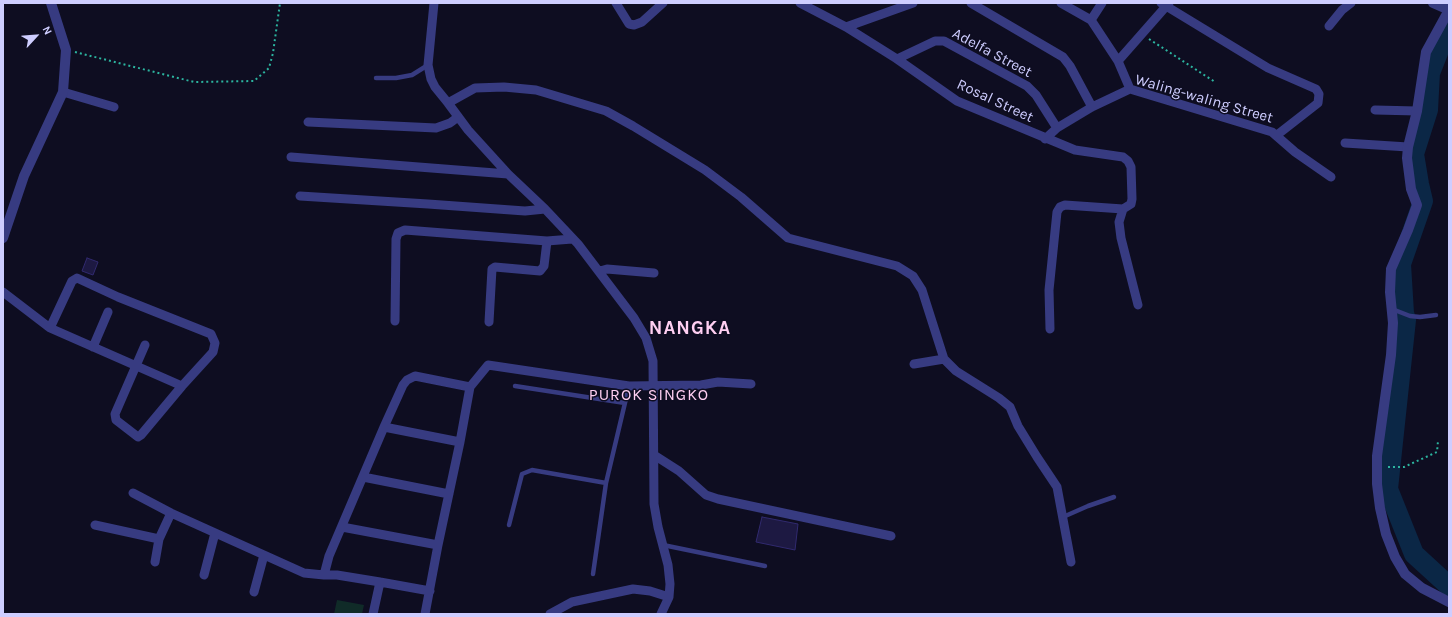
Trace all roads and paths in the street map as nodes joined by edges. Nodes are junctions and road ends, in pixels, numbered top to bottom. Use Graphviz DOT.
graph roads {
  1 [pos="51,3"];
  2 [pos="280,3"];
  3 [pos="434,3"];
  4 [pos="616,3"];
  5 [pos="663,3"];
  6 [pos="913,3"];
  7 [pos="971,3"];
  8 [pos="1061,3"];
  9 [pos="1102,3"];
  10 [pos="1351,3"];
  11 [pos="1433,3"];
  12 [pos="804,4"];
  13 [pos="1166,4"];
  14 [pos="1449,10"];
  15 [pos="1091,20"];
  16 [pos="1329,26"];
  17 [pos="846,28"];
  18 [pos="1142,34"];
  19 [pos="66,50"];
  20 [pos="897,59"];
  21 [pos="1118,61"];
  22 [pos="428,65"];
  23 [pos="376,78"];
  24 [pos="1215,82"];
  25 [pos="1130,89"];
  26 [pos="63,92"];
  27 [pos="448,102"];
  28 [pos="114,107"];
  29 [pos="1092,107"];
  30 [pos="1375,110"];
  31 [pos="1417,111"];
  32 [pos="458,117"];
  33 [pos="308,122"];
  34 [pos="1057,128"];
  35 [pos="1277,135"];
  36 [pos="1045,138"];
  37 [pos="1345,144"];
  38 [pos="1408,147"];
  39 [pos="291,157"];
  40 [pos="508,174"];
  41 [pos="1331,177"];
  42 [pos="300,196"];
  43 [pos="545,209"];
  44 [pos="1123,209"];
  45 [pos="3,238"];
  46 [pos="572,239"];
  47 [pos="547,240"];
  48 [pos="600,271"];
  49 [pos="654,273"];
  50 [pos="3,292"];
  51 [pos="1138,305"];
  52 [pos="1394,310"];
  53 [pos="108,312"];
  54 [pos="1436,315"];
  55 [pos="395,321"];
  56 [pos="489,322"];
  57 [pos="50,328"];
  58 [pos="1050,329"];
  59 [pos="145,345"];
  60 [pos="93,347"];
  61 [pos="944,359"];
  62 [pos="914,364"];
  63 [pos="137,366"];
  64 [pos="751,384"];
  65 [pos="654,385"];
  66 [pos="182,386"];
  67 [pos="515,386"];
  68 [pos="629,386"];
  69 [pos="470,387"];
  70 [pos="625,403"];
  71 [pos="384,427"];
  72 [pos="1438,441"];
  73 [pos="460,442"];
  74 [pos="654,455"];
  75 [pos="1382,467"];
  76 [pos="363,477"];
  77 [pos="606,483"];
  78 [pos="133,493"];
  79 [pos="449,494"];
  80 [pos="1114,497"];
  81 [pos="171,513"];
  82 [pos="1063,517"];
  83 [pos="95,525"];
  84 [pos="509,525"];
  85 [pos="342,527"];
  86 [pos="215,533"];
  87 [pos="891,536"];
  88 [pos="159,539"];
  89 [pos="438,544"];
  90 [pos="663,545"];
  91 [pos="264,555"];
  92 [pos="155,562"];
  93 [pos="1071,562"];
  94 [pos="765,566"];
  95 [pos="593,574"];
  96 [pos="204,575"];
  97 [pos="324,575"];
  98 [pos="380,582"];
  99 [pos="430,591"];
  100 [pos="254,592"];
  101 [pos="670,597"];
  102 [pos="1449,602"];
  103 [pos="373,614"];
  104 [pos="425,614"];
  105 [pos="550,614"];
  106 [pos="661,614"];
  1 -- 19 [label="street"];
  2 -- 19 [label="path"];
  3 -- 22 [label="street"];
  4 -- 5 [label="street"];
  6 -- 17 [label="street"];
  7 -- 29 [label="street"];
  8 -- 15 [label="street"];
  9 -- 15 [label="street"];
  10 -- 16 [label="street"];
  11 -- 14 [label="street"];
  12 -- 17 [label="street, Rosal Street"];
  13 -- 18 [label="street"];
  13 -- 35 [label="street"];
  14 -- 31 [label="street"];
  15 -- 21 [label="street"];
  17 -- 20 [label="street, Rosal Street"];
  18 -- 21 [label="street"];
  18 -- 24 [label="path"];
  19 -- 26 [label="street"];
  20 -- 34 [label="street, Adelfa Street"];
  20 -- 36 [label="street, Rosal Street"];
  21 -- 25 [label="street"];
  22 -- 23 [label="lane"];
  22 -- 27 [label="street"];
  25 -- 29 [label="street, Waling-waling Street"];
  25 -- 35 [label="street, Waling-waling Street"];
  26 -- 28 [label="street"];
  26 -- 45 [label="street"];
  27 -- 32 [label="street"];
  27 -- 61 [label="street"];
  29 -- 34 [label="street, Waling-waling Street"];
  30 -- 31 [label="street"];
  31 -- 38 [label="street"];
  32 -- 33 [label="street"];
  32 -- 40 [label="street"];
  34 -- 36 [label="street, Waling-waling Street"];
  35 -- 41 [label="street, Waling-waling Street"];
  36 -- 44 [label="street, Rosal Street"];
  37 -- 38 [label="street"];
  38 -- 52 [label="street"];
  39 -- 40 [label="street"];
  40 -- 43 [label="street"];
  42 -- 43 [label="street"];
  43 -- 46 [label="street"];
  44 -- 51 [label="street"];
  44 -- 58 [label="street"];
  46 -- 47 [label="street"];
  46 -- 48 [label="street"];
  47 -- 55 [label="street"];
  47 -- 56 [label="street"];
  48 -- 49 [label="street"];
  48 -- 65 [label="street"];
  50 -- 57 [label="street"];
  52 -- 54 [label="lane"];
  52 -- 102 [label="street"];
  53 -- 60 [label="street"];
  57 -- 60 [label="street"];
  57 -- 66 [label="street"];
  59 -- 63 [label="street"];
  60 -- 63 [label="street"];
  61 -- 62 [label="street"];
  61 -- 82 [label="street"];
  63 -- 66 [label="street"];
  63 -- 66 [label="street"];
  64 -- 65 [label="street"];
  65 -- 68 [label="street"];
  65 -- 74 [label="street"];
  67 -- 70 [label="lane"];
  68 -- 69 [label="street"];
  68 -- 70 [label="lane"];
  69 -- 71 [label="street"];
  69 -- 73 [label="street"];
  70 -- 77 [label="lane"];
  71 -- 73 [label="street"];
  71 -- 76 [label="street"];
  72 -- 75 [label="path"];
  73 -- 79 [label="street"];
  74 -- 87 [label="street"];
  74 -- 90 [label="street"];
  76 -- 79 [label="street"];
  76 -- 85 [label="street"];
  77 -- 84 [label="lane"];
  77 -- 95 [label="lane"];
  78 -- 81 [label="street"];
  79 -- 89 [label="street"];
  80 -- 82 [label="lane"];
  81 -- 86 [label="street"];
  81 -- 88 [label="street"];
  82 -- 93 [label="street"];
  83 -- 88 [label="street"];
  85 -- 89 [label="street"];
  85 -- 97 [label="street"];
  86 -- 91 [label="street"];
  86 -- 96 [label="street"];
  88 -- 92 [label="street"];
  89 -- 99 [label="street"];
  90 -- 94 [label="lane"];
  90 -- 101 [label="street"];
  91 -- 97 [label="street"];
  91 -- 100 [label="street"];
  97 -- 98 [label="street"];
  98 -- 99 [label="street"];
  98 -- 103 [label="street"];
  99 -- 104 [label="street"];
  101 -- 105 [label="street"];
  101 -- 106 [label="street"];
}
